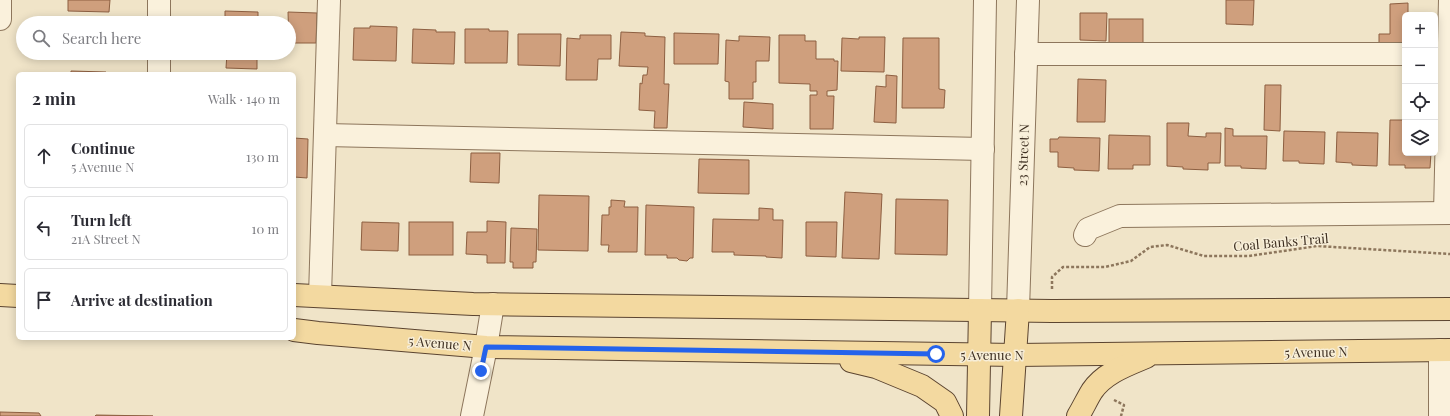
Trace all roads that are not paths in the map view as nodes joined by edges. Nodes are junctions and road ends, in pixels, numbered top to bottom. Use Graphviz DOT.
graph roads {
  1 [pos="0,0"];
  2 [pos="159,0"];
  3 [pos="329,0"];
  4 [pos="985,0"];
  5 [pos="1028,0"];
  6 [pos="1450,0"];
  7 [pos="159,16"];
  8 [pos="0,20"];
  9 [pos="1026,54"];
  10 [pos="1402,54"];
  11 [pos="1445,54"];
  12 [pos="159,60"];
  13 [pos="159,72"];
  14 [pos="325,135"];
  15 [pos="983,149"];
  16 [pos="1447,213"];
  17 [pos="1085,235"];
  18 [pos="296,294"];
  19 [pos="0,295"];
  20 [pos="16,296"];
  21 [pos="320,296"];
  22 [pos="493,304"];
  23 [pos="1450,309"];
  24 [pos="980,310"];
  25 [pos="1018,310"];
  26 [pos="296,330"];
  27 [pos="486,347"];
  28 [pos="1445,350"];
  29 [pos="812,352"];
  30 [pos="1152,354"];
  31 [pos="980,355"];
  32 [pos="1016,355"];
  33 [pos="472,416"];
  34 [pos="952,416"];
  35 [pos="978,416"];
  36 [pos="1011,416"];
  37 [pos="1078,416"];
  38 [pos="1440,416"];
  1 -- 8 [label="street"];
  2 -- 7 [label="street"];
  3 -- 14 [label="street"];
  4 -- 15 [label="street"];
  5 -- 9 [label="street, 23 Street N"];
  6 -- 11 [label="street"];
  9 -- 10 [label="street"];
  9 -- 25 [label="street, 23 Street N"];
  11 -- 16 [label="street"];
  12 -- 13 [label="street"];
  14 -- 15 [label="street"];
  14 -- 21 [label="street"];
  15 -- 24 [label="street"];
  16 -- 17 [label="street"];
  18 -- 21 [label="main road"];
  19 -- 20 [label="main road"];
  21 -- 22 [label="main road"];
  22 -- 24 [label="main road"];
  22 -- 27 [label="street"];
  23 -- 25 [label="main road"];
  24 -- 25 [label="main road"];
  24 -- 31 [label="main road"];
  25 -- 32 [label="main road"];
  26 -- 27 [label="main road, 5 Avenue N"];
  27 -- 29 [label="main road, 5 Avenue N"];
  27 -- 33 [label="street"];
  28 -- 30 [label="main road, 5 Avenue N"];
  28 -- 38 [label="street"];
  29 -- 31 [label="main road, 5 Avenue N"];
  29 -- 34 [label="main road"];
  30 -- 32 [label="main road, 5 Avenue N"];
  30 -- 37 [label="main road"];
  31 -- 32 [label="main road, 5 Avenue N"];
  31 -- 35 [label="main road"];
  32 -- 36 [label="main road"];
}
